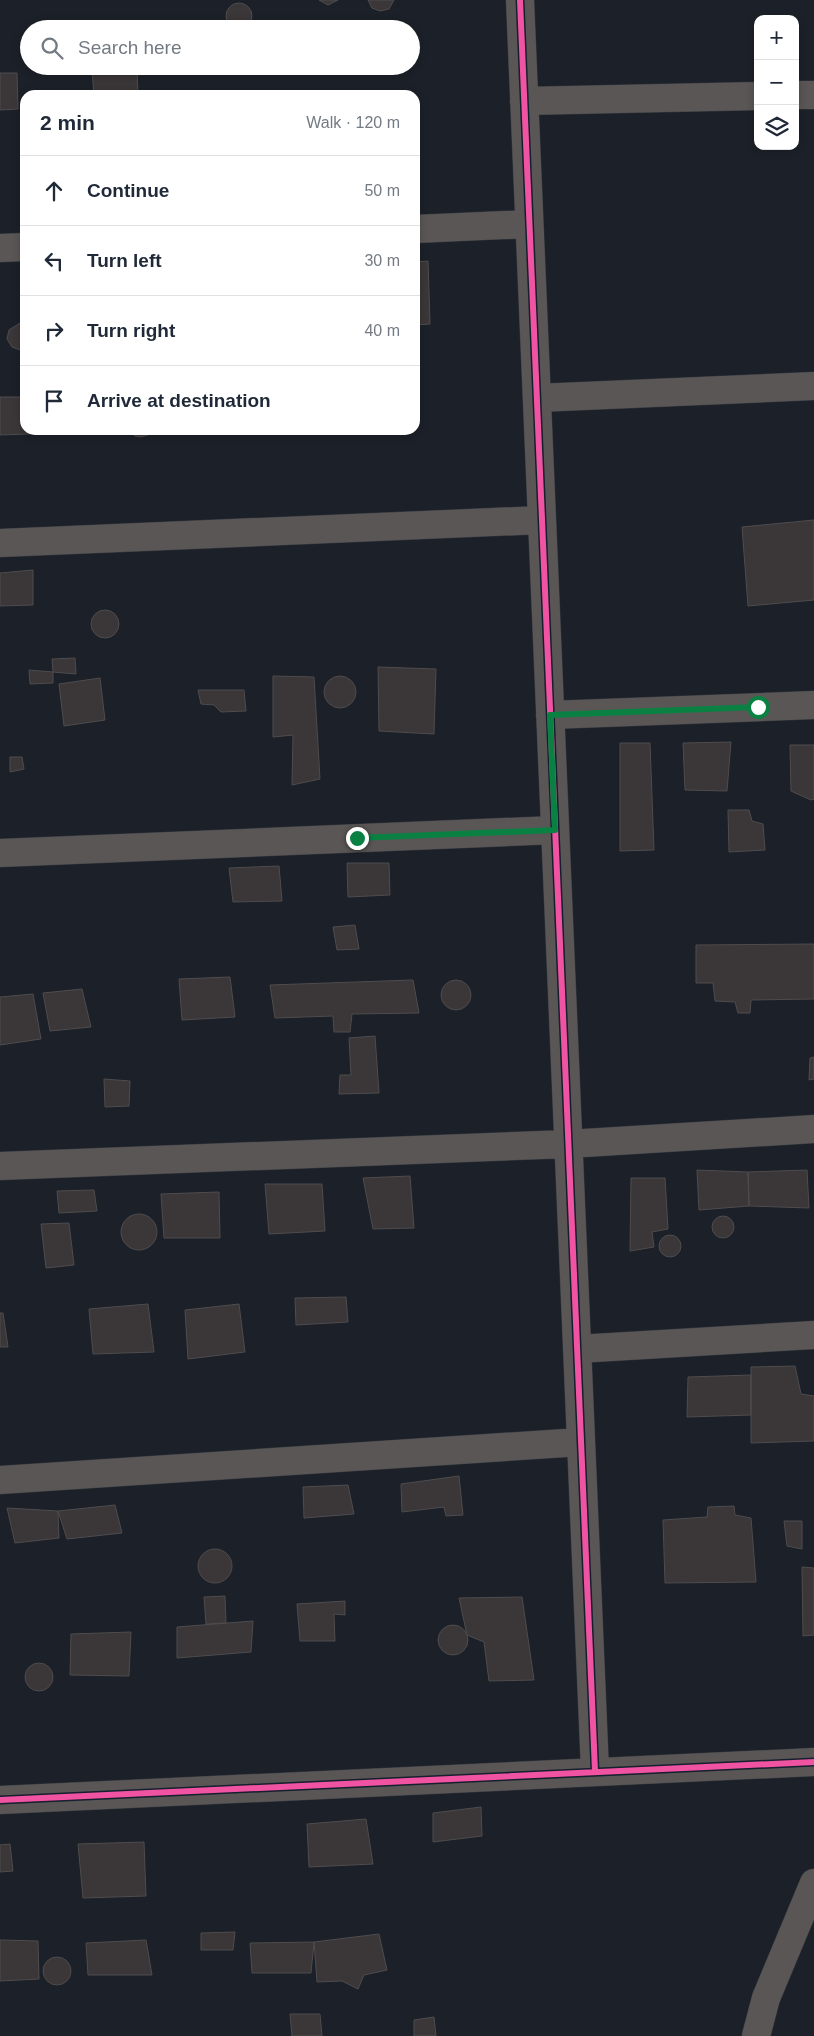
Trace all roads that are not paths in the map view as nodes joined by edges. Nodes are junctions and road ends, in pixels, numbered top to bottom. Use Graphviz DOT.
graph roads {
  1 [pos="520,0"];
  2 [pos="799,95"];
  3 [pos="814,95"];
  4 [pos="754,96"];
  5 [pos="524,101"];
  6 [pos="529,224"];
  7 [pos="420,229"];
  8 [pos="20,247"];
  9 [pos="0,248"];
  10 [pos="814,386"];
  11 [pos="537,398"];
  12 [pos="542,520"];
  13 [pos="0,543"];
  14 [pos="814,705"];
  15 [pos="550,715"];
  16 [pos="555,830"];
  17 [pos="0,853"];
  18 [pos="814,1130"];
  19 [pos="568,1144"];
  20 [pos="0,1166"];
  21 [pos="814,1335"];
  22 [pos="577,1349"];
  23 [pos="581,1442"];
  24 [pos="0,1480"];
  25 [pos="814,1762"];
  26 [pos="595,1771"];
  27 [pos="0,1800"];
  28 [pos="814,1883"];
  29 [pos="756,2036"];
  1 -- 5 [label="street"];
  2 -- 3 [label="street"];
  4 -- 5 [label="street"];
  5 -- 6 [label="street"];
  6 -- 7 [label="street"];
  6 -- 11 [label="street"];
  8 -- 9 [label="street"];
  10 -- 11 [label="street"];
  11 -- 12 [label="street"];
  12 -- 13 [label="street"];
  12 -- 15 [label="street"];
  14 -- 15 [label="street"];
  15 -- 16 [label="street"];
  16 -- 17 [label="street"];
  16 -- 19 [label="street"];
  18 -- 19 [label="street"];
  19 -- 20 [label="street"];
  19 -- 22 [label="street"];
  21 -- 22 [label="street"];
  22 -- 23 [label="street"];
  23 -- 24 [label="street"];
  23 -- 26 [label="street"];
  25 -- 26 [label="street"];
  26 -- 27 [label="street"];
  28 -- 29 [label="street"];
}
